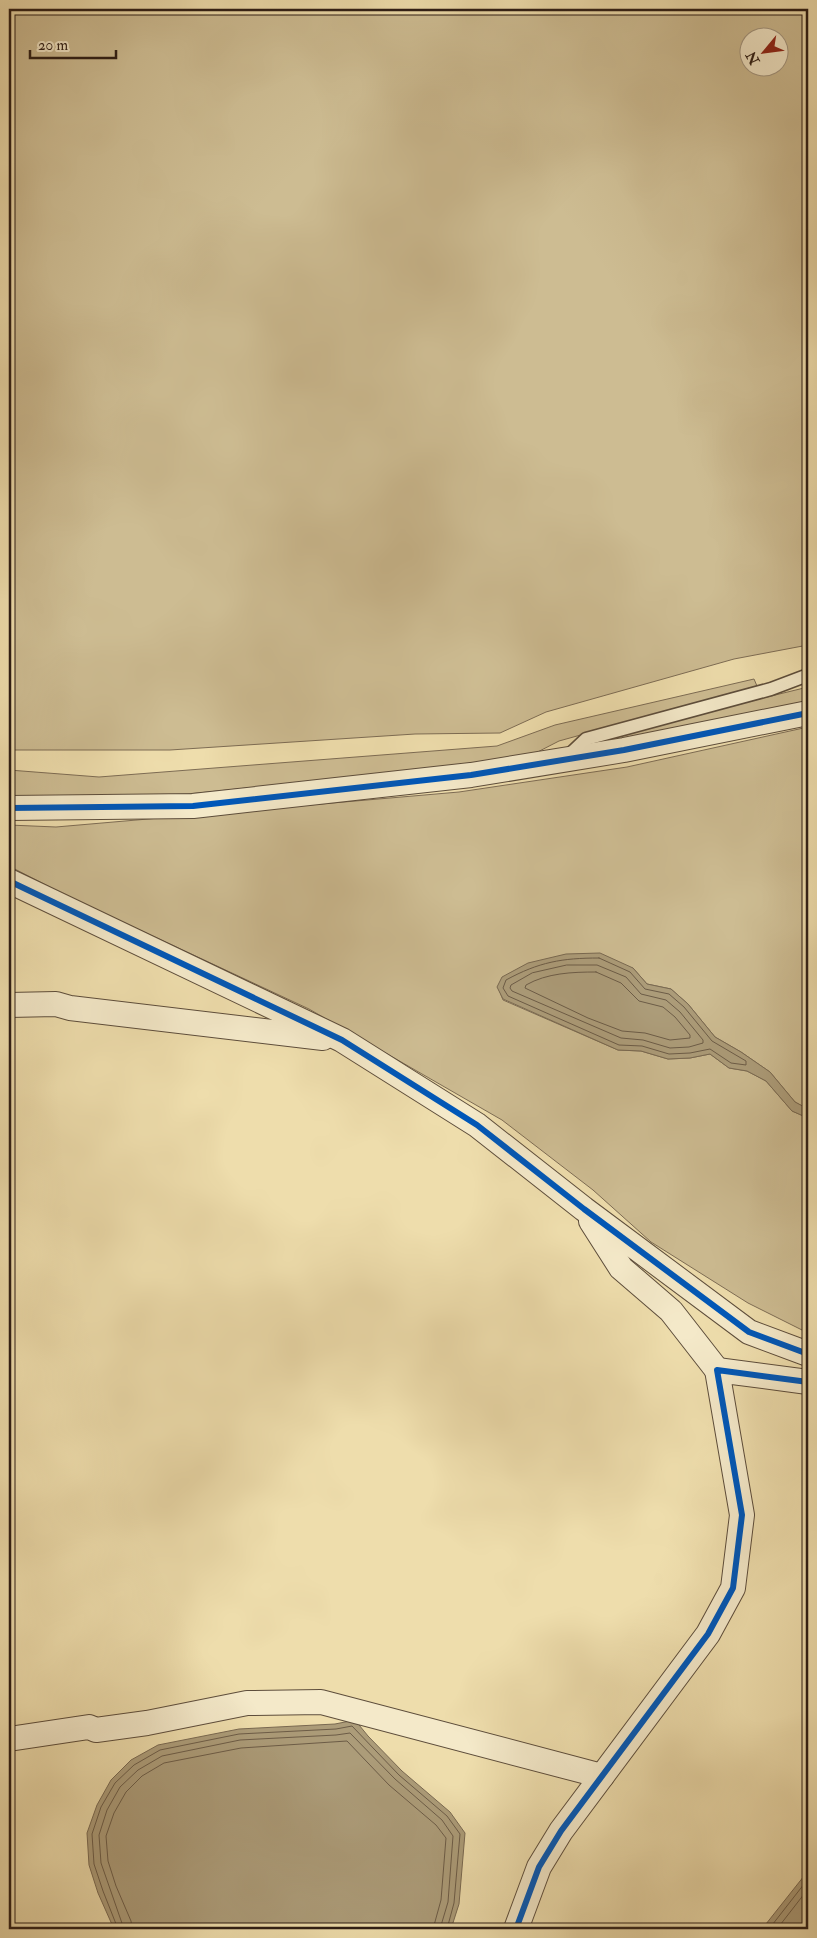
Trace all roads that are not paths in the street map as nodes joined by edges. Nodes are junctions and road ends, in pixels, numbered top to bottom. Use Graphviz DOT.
graph roads {
  1 [pos="808,675"];
  2 [pos="808,713"];
  3 [pos="564,760"];
  4 [pos="9,808"];
  5 [pos="9,881"];
  6 [pos="9,1005"];
  7 [pos="342,1040"];
  8 [pos="584,1209"];
  9 [pos="808,1354"];
  10 [pos="717,1370"];
  11 [pos="808,1382"];
  12 [pos="9,1740"];
  13 [pos="602,1776"];
  14 [pos="516,1929"];
  1 -- 3 [label="lane"];
  2 -- 3 [label="street"];
  3 -- 4 [label="street"];
  5 -- 7 [label="street"];
  6 -- 7 [label="street"];
  7 -- 8 [label="street"];
  8 -- 9 [label="street"];
  8 -- 10 [label="street"];
  10 -- 11 [label="street"];
  10 -- 13 [label="street"];
  12 -- 13 [label="street"];
  13 -- 14 [label="street"];
}
